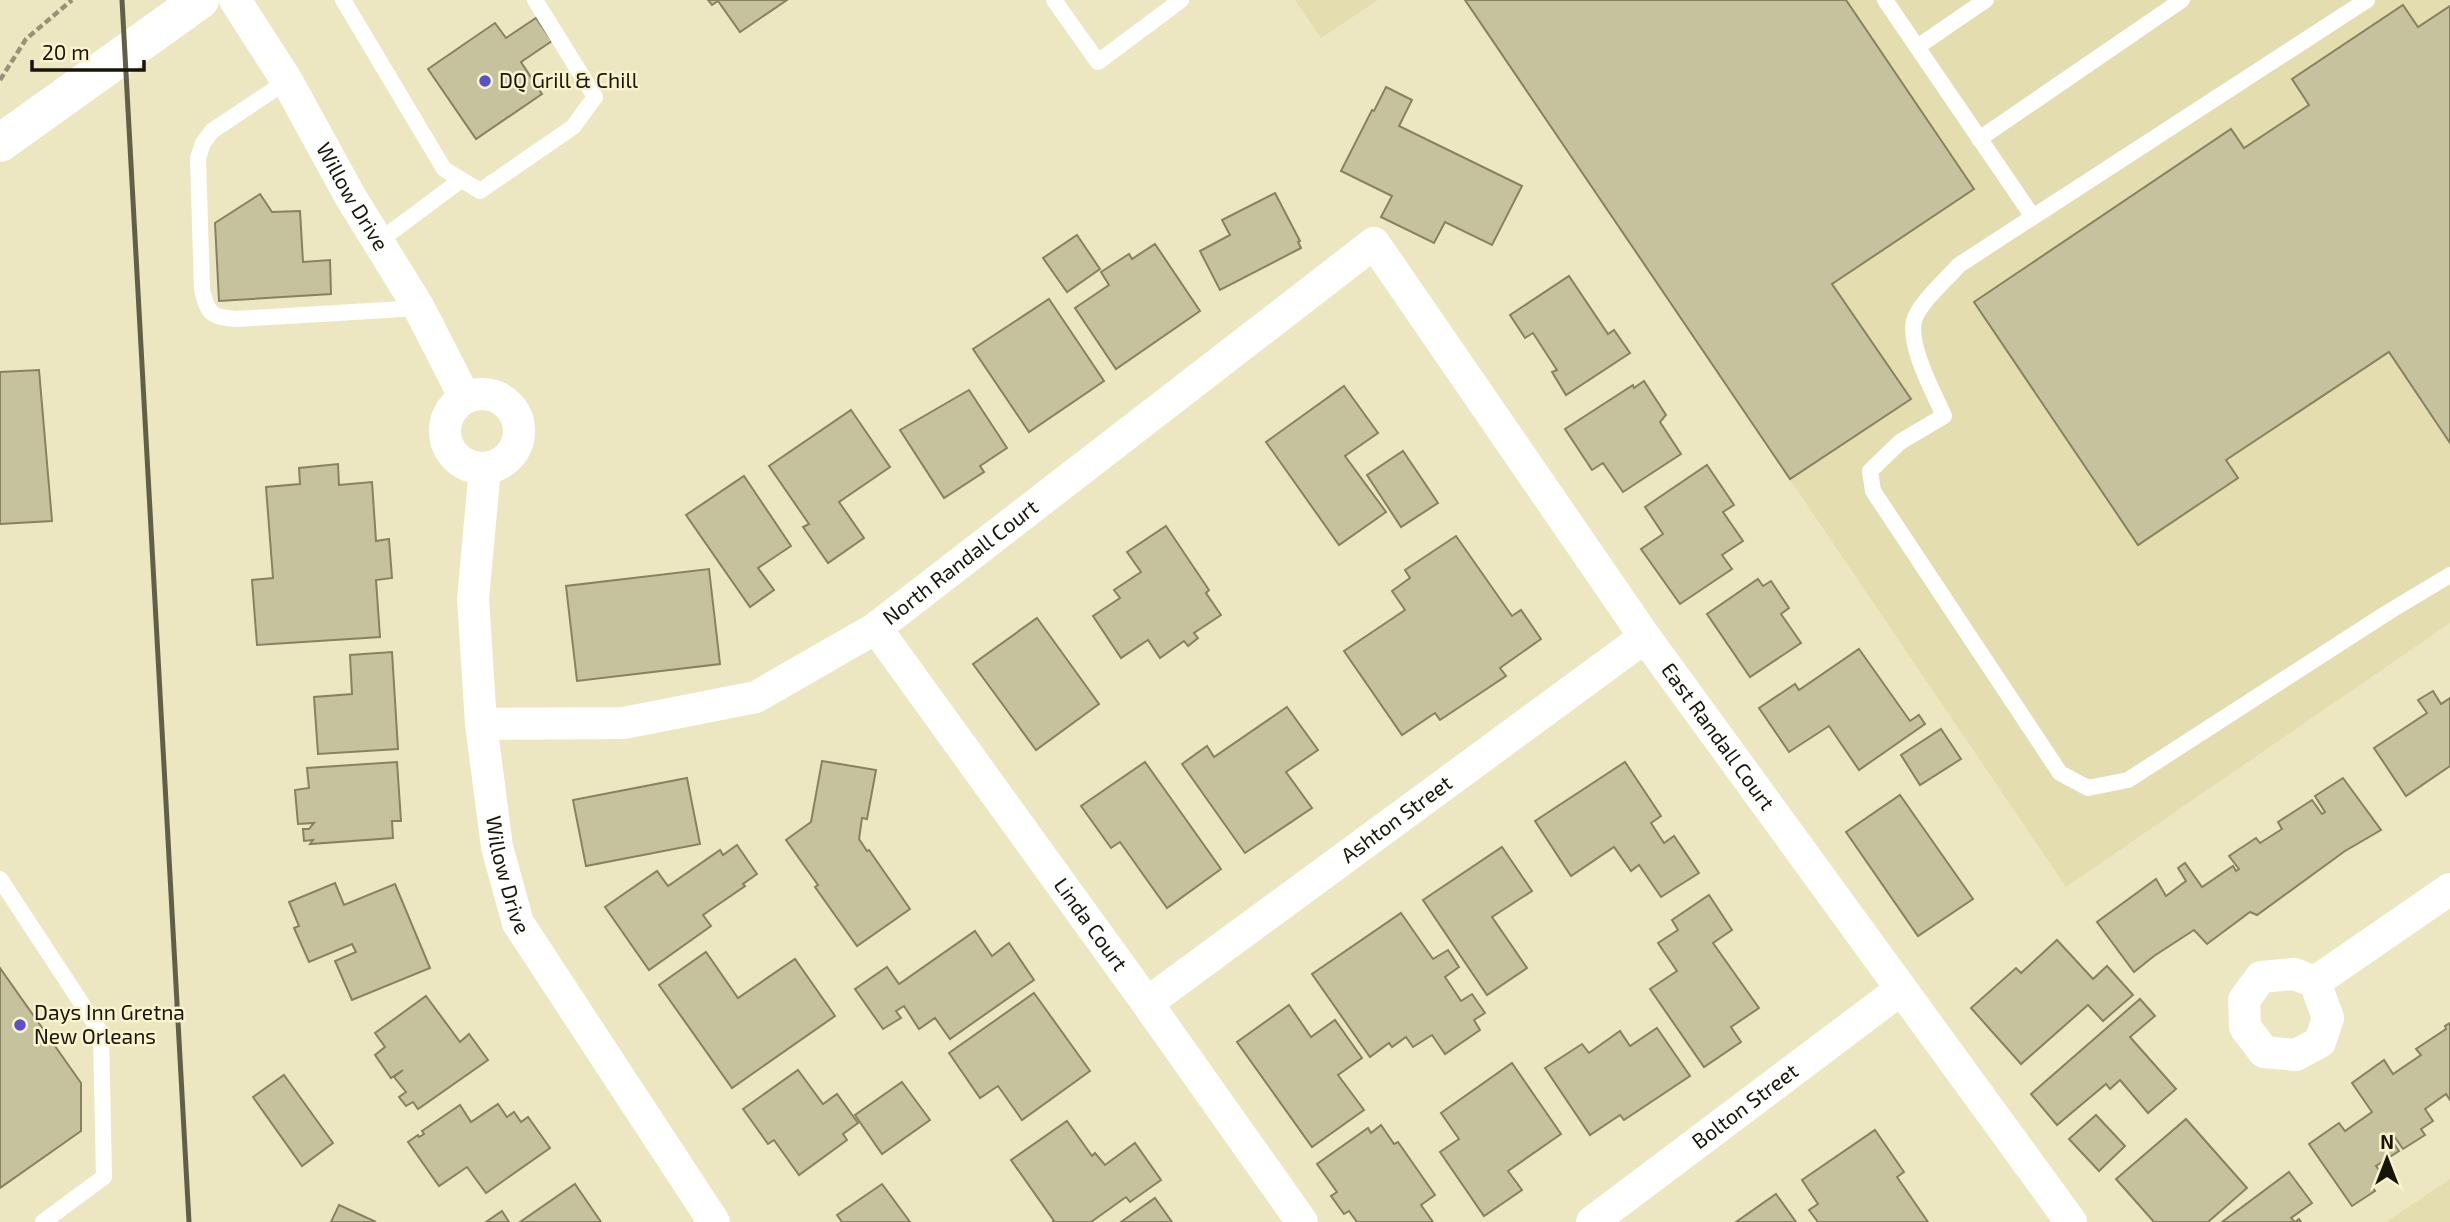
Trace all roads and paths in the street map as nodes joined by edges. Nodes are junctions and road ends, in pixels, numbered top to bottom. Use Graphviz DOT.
graph roads {
  1 [pos="72,0"];
  2 [pos="200,0"];
  3 [pos="235,0"];
  4 [pos="343,0"];
  5 [pos="535,0"];
  6 [pos="1054,0"];
  7 [pos="1181,0"];
  8 [pos="1885,0"];
  9 [pos="1986,0"];
  10 [pos="2182,0"];
  11 [pos="2367,0"];
  12 [pos="1917,47"];
  13 [pos="0,80"];
  14 [pos="287,81"];
  15 [pos="1979,139"];
  16 [pos="0,144"];
  17 [pos="461,180"];
  18 [pos="2033,217"];
  19 [pos="379,241"];
  20 [pos="1374,243"];
  21 [pos="419,308"];
  22 [pos="465,398"];
  23 [pos="485,468"];
  24 [pos="2450,575"];
  25 [pos="876,628"];
  26 [pos="1645,637"];
  27 [pos="481,724"];
  28 [pos="0,879"];
  29 [pos="2450,889"];
  30 [pos="2315,982"];
  31 [pos="1900,990"];
  32 [pos="1147,1003"];
  33 [pos="699,1217"];
  34 [pos="43,1222"];
  35 [pos="1302,1222"];
  36 [pos="1592,1222"];
  37 [pos="2071,1222"];
  1 -- 13 [label="path"];
  2 -- 16 [label="main road"];
  3 -- 14 [label="street, Willow Drive"];
  4 -- 17 [label="lane"];
  5 -- 17 [label="lane"];
  6 -- 7 [label="lane"];
  8 -- 12 [label="lane"];
  9 -- 12 [label="lane"];
  10 -- 15 [label="lane"];
  11 -- 18 [label="lane"];
  12 -- 15 [label="lane"];
  14 -- 19 [label="street, Willow Drive"];
  14 -- 21 [label="lane"];
  15 -- 18 [label="lane"];
  17 -- 19 [label="lane"];
  18 -- 24 [label="lane"];
  19 -- 21 [label="street, Willow Drive"];
  20 -- 25 [label="street, North Randall Court"];
  20 -- 26 [label="street, East Randall Court"];
  21 -- 22 [label="street, Willow Drive"];
  22 -- 23 [label="street"];
  22 -- 23 [label="street"];
  23 -- 27 [label="street, Willow Drive"];
  25 -- 27 [label="street, North Randall Court"];
  25 -- 32 [label="street, Linda Court"];
  26 -- 31 [label="street, East Randall Court"];
  26 -- 32 [label="street, Ashton Street"];
  27 -- 33 [label="street, Willow Drive"];
  28 -- 34 [label="lane"];
  29 -- 30 [label="street"];
  31 -- 36 [label="street, Bolton Street"];
  31 -- 37 [label="street, East Randall Court"];
  32 -- 35 [label="street, Linda Court"];
}
